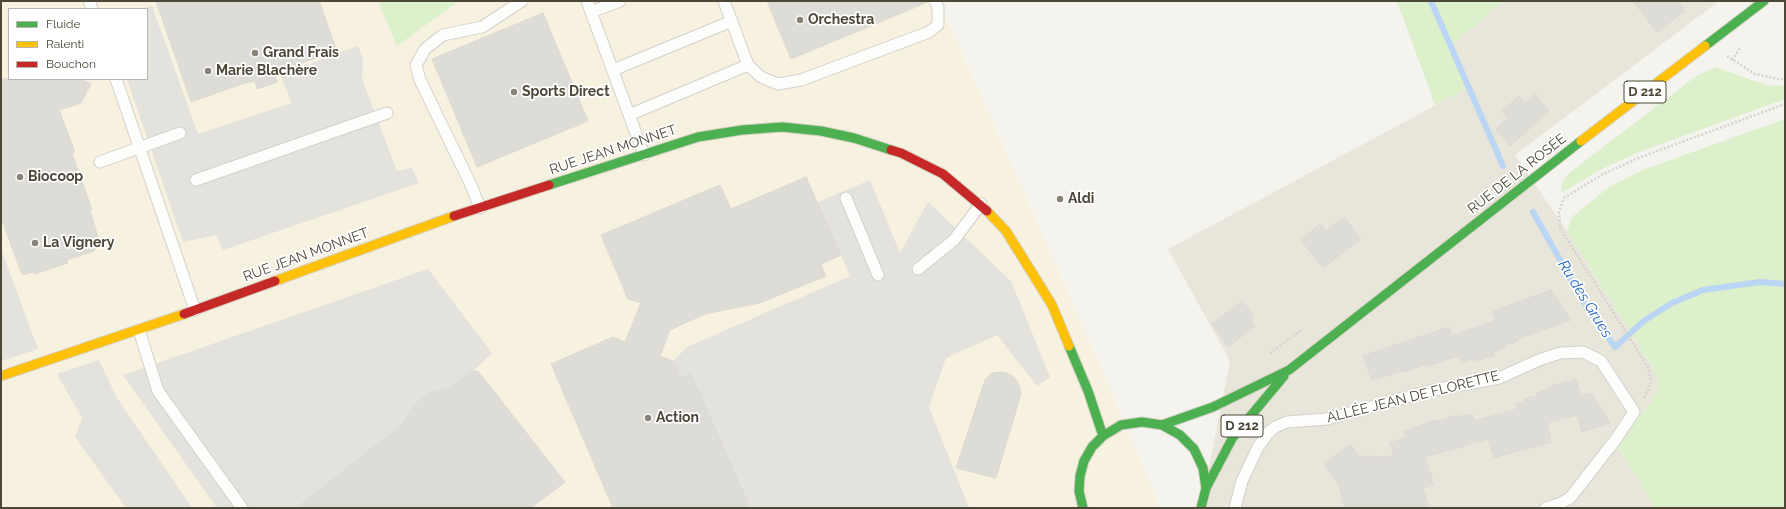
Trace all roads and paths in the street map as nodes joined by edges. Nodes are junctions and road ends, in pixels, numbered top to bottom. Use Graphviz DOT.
graph roads {
  1 [pos="522,1"];
  2 [pos="587,1"];
  3 [pos="620,1"];
  4 [pos="724,1"];
  5 [pos="935,1"];
  6 [pos="1764,1"];
  7 [pos="591,12"];
  8 [pos="732,21"];
  9 [pos="1732,60"];
  10 [pos="748,65"];
  11 [pos="613,70"];
  12 [pos="1785,79"];
  13 [pos="116,80"];
  14 [pos="1785,104"];
  15 [pos="387,113"];
  16 [pos="629,115"];
  17 [pos="180,133"];
  18 [pos="140,147"];
  19 [pos="644,155"];
  20 [pos="100,162"];
  21 [pos="196,180"];
  22 [pos="846,198"];
  23 [pos="981,204"];
  24 [pos="480,208"];
  25 [pos="918,269"];
  26 [pos="878,275"];
  27 [pos="195,310"];
  28 [pos="138,330"];
  29 [pos="1289,370"];
  30 [pos="1,376"];
  31 [pos="1634,412"];
  32 [pos="1162,425"];
  33 [pos="1103,436"];
  34 [pos="1206,488"];
  35 [pos="1079,491"];
  36 [pos="1073,502"];
  37 [pos="242,508"];
  38 [pos="1083,508"];
  39 [pos="1201,508"];
  40 [pos="1235,508"];
  41 [pos="1546,508"];
  1 -- 24 [label="lane"];
  2 -- 7 [label="lane"];
  3 -- 7 [label="lane"];
  4 -- 8 [label="lane"];
  5 -- 10 [label="lane"];
  6 -- 29 [label="street, RUE DE LA ROSÉE / D 212"];
  7 -- 11 [label="lane"];
  8 -- 10 [label="lane"];
  8 -- 11 [label="lane"];
  9 -- 12 [label="path"];
  10 -- 16 [label="lane"];
  11 -- 16 [label="lane"];
  13 -- 18 [label="lane"];
  14 -- 31 [label="path"];
  15 -- 21 [label="lane"];
  16 -- 19 [label="lane"];
  17 -- 18 [label="lane"];
  18 -- 20 [label="lane"];
  18 -- 27 [label="lane"];
  19 -- 23 [label="street, RUE JEAN MONNET"];
  19 -- 24 [label="street, RUE JEAN MONNET"];
  22 -- 26 [label="lane"];
  23 -- 25 [label="lane"];
  23 -- 33 [label="street, RUE JEAN MONNET"];
  24 -- 27 [label="street, RUE JEAN MONNET"];
  27 -- 28 [label="street, RUE JEAN MONNET"];
  28 -- 30 [label="street, RUE JEAN MONNET"];
  28 -- 37 [label="lane"];
  29 -- 32 [label="street, RUE DE LA ROSÉE / D 212"];
  29 -- 34 [label="street, RUE DE LA ROSÉE / D 212"];
  31 -- 40 [label="lane, ALLÉE JEAN DE FLORETTE"];
  31 -- 41 [label="lane"];
  32 -- 33 [label="street"];
  32 -- 34 [label="street"];
  33 -- 35 [label="street"];
  34 -- 39 [label="street"];
  35 -- 36 [label="street"];
  35 -- 38 [label="street"];
}
